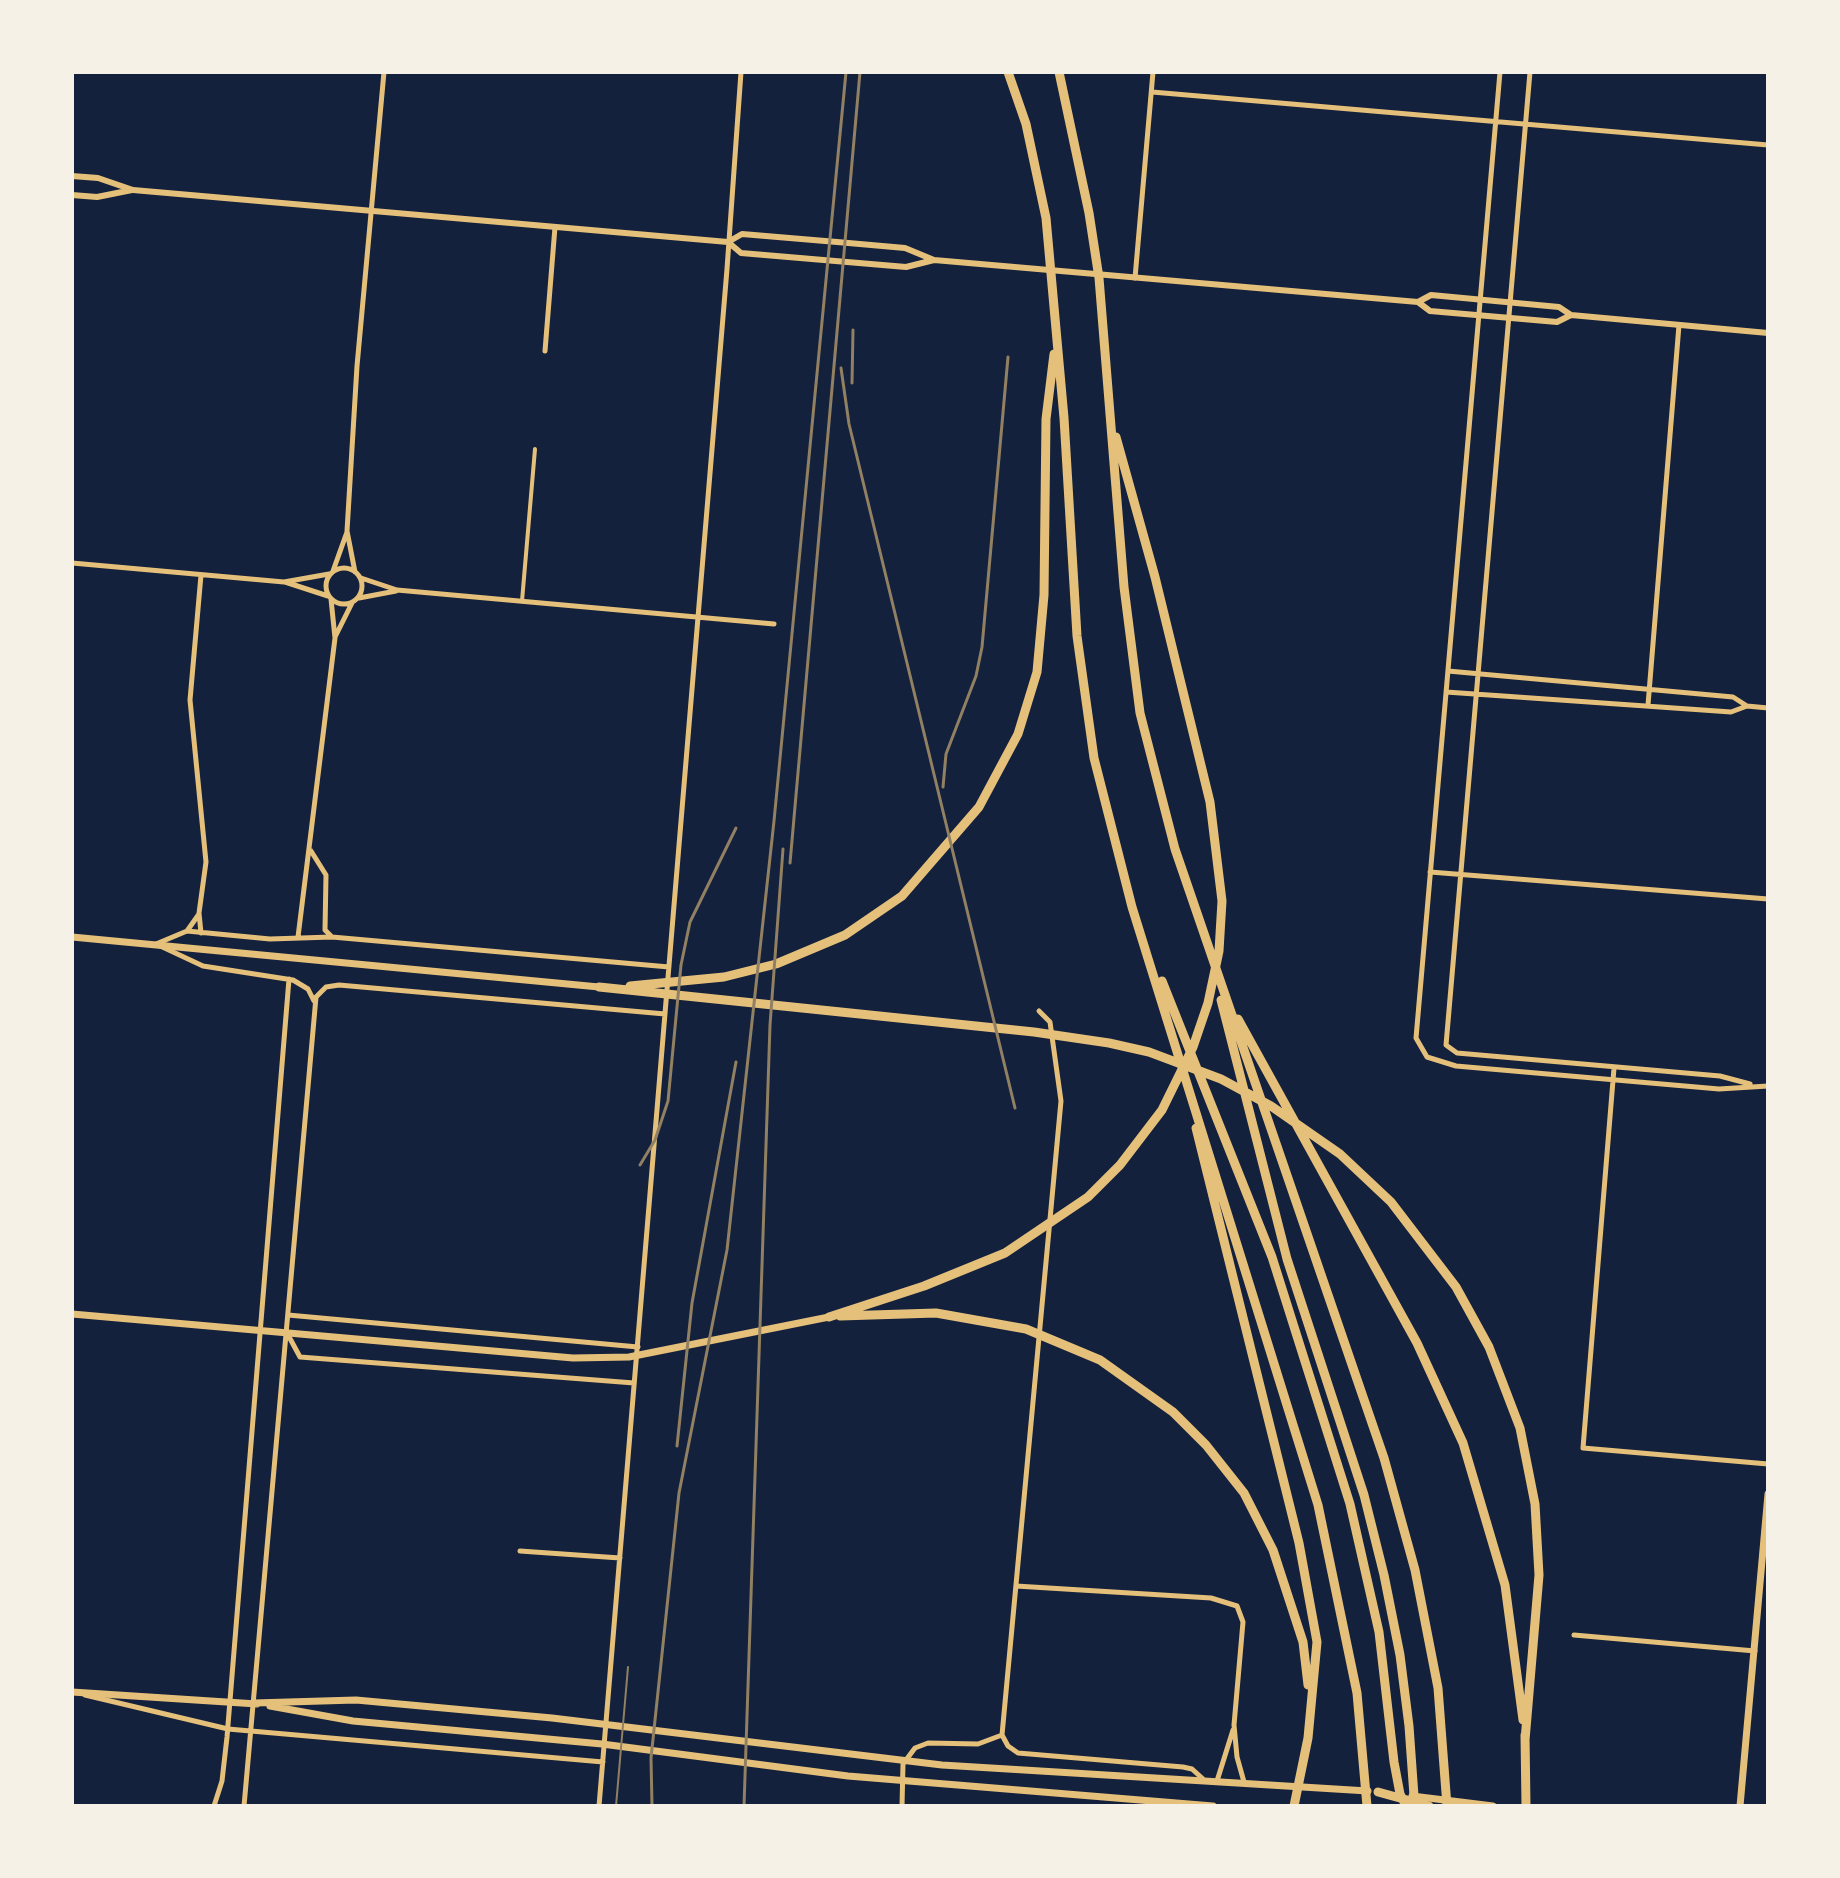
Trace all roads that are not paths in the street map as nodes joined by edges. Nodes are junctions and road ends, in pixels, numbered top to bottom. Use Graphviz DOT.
graph roads {
  1 [pos="384,72"];
  2 [pos="741,72"];
  3 [pos="1008,72"];
  4 [pos="1059,72"];
  5 [pos="1153,72"];
  6 [pos="1500,72"];
  7 [pos="1530,72"];
  8 [pos="1152,92"];
  9 [pos="1495,122"];
  10 [pos="1525,124"];
  11 [pos="1768,145"];
  12 [pos="72,176"];
  13 [pos="133,190"];
  14 [pos="72,195"];
  15 [pos="372,211"];
  16 [pos="555,227"];
  17 [pos="728,242"];
  18 [pos="934,260"];
  19 [pos="1135,278"];
  20 [pos="1481,300"];
  21 [pos="1418,302"];
  22 [pos="1508,302"];
  23 [pos="1479,315"];
  24 [pos="1571,315"];
  25 [pos="1507,318"];
  26 [pos="1679,325"];
  27 [pos="1768,333"];
  28 [pos="1057,334"];
  29 [pos="545,351"];
  30 [pos="1110,414"];
  31 [pos="535,449"];
  32 [pos="347,531"];
  33 [pos="72,563"];
  34 [pos="355,572"];
  35 [pos="331,573"];
  36 [pos="201,575"];
  37 [pos="361,578"];
  38 [pos="284,582"];
  39 [pos="397,590"];
  40 [pos="330,598"];
  41 [pos="355,600"];
  42 [pos="522,601"];
  43 [pos="699,617"];
  44 [pos="774,624"];
  45 [pos="335,638"];
  46 [pos="1448,671"];
  47 [pos="1476,675"];
  48 [pos="1649,690"];
  49 [pos="1446,692"];
  50 [pos="1474,693"];
  51 [pos="1648,705"];
  52 [pos="1747,706"];
  53 [pos="1768,708"];
  54 [pos="310,850"];
  55 [pos="1430,872"];
  56 [pos="1460,872"];
  57 [pos="1768,899"];
  58 [pos="1132,907"];
  59 [pos="199,913"];
  60 [pos="1204,930"];
  61 [pos="187,931"];
  62 [pos="201,933"];
  63 [pos="72,937"];
  64 [pos="298,937"];
  65 [pos="332,937"];
  66 [pos="156,944"];
  67 [pos="669,967"];
  68 [pos="289,979"];
  69 [pos="599,987"];
  70 [pos="1225,995"];
  71 [pos="314,1002"];
  72 [pos="1039,1011"];
  73 [pos="665,1014"];
  74 [pos="1176,1043"];
  75 [pos="1614,1068"];
  76 [pos="1613,1080"];
  77 [pos="1756,1086"];
  78 [pos="1768,1086"];
  79 [pos="72,1314"];
  80 [pos="288,1315"];
  81 [pos="829,1317"];
  82 [pos="260,1330"];
  83 [pos="286,1333"];
  84 [pos="638,1347"];
  85 [pos="634,1383"];
  86 [pos="1768,1464"];
  87 [pos="1768,1494"];
  88 [pos="520,1551"];
  89 [pos="620,1558"];
  90 [pos="1016,1586"];
  91 [pos="1574,1635"];
  92 [pos="1755,1651"];
  93 [pos="72,1694"];
  94 [pos="230,1701"];
  95 [pos="254,1703"];
  96 [pos="1310,1703"];
  97 [pos="1234,1725"];
  98 [pos="228,1729"];
  99 [pos="252,1732"];
  100 [pos="1002,1735"];
  101 [pos="1525,1740"];
  102 [pos="603,1762"];
  103 [pos="1204,1781"];
  104 [pos="1217,1781"];
  105 [pos="1244,1782"];
  106 [pos="1378,1792"];
  107 [pos="1407,1800"];
  108 [pos="214,1806"];
  109 [pos="244,1806"];
  110 [pos="599,1806"];
  111 [pos="902,1806"];
  112 [pos="1213,1806"];
  113 [pos="1294,1806"];
  114 [pos="1367,1806"];
  115 [pos="1429,1806"];
  116 [pos="1447,1806"];
  117 [pos="1493,1806"];
  118 [pos="1526,1806"];
  119 [pos="1740,1806"];
  1 -- 15 [label="street"];
  2 -- 17 [label="street"];
  3 -- 28 [label="highway"];
  4 -- 30 [label="highway"];
  5 -- 8 [label="street"];
  6 -- 9 [label="street"];
  7 -- 10 [label="street"];
  8 -- 9 [label="street"];
  8 -- 19 [label="street"];
  9 -- 10 [label="street"];
  9 -- 20 [label="street"];
  10 -- 11 [label="street"];
  10 -- 22 [label="street"];
  12 -- 13 [label="street"];
  13 -- 14 [label="street"];
  13 -- 15 [label="street"];
  15 -- 16 [label="street"];
  15 -- 32 [label="street"];
  16 -- 17 [label="street"];
  16 -- 29 [label="street"];
  17 -- 18 [label="street"];
  17 -- 18 [label="street"];
  17 -- 43 [label="street"];
  18 -- 19 [label="street"];
  19 -- 21 [label="street"];
  20 -- 21 [label="street"];
  20 -- 22 [label="street"];
  20 -- 23 [label="street"];
  21 -- 23 [label="street"];
  22 -- 24 [label="street"];
  22 -- 25 [label="street"];
  23 -- 25 [label="street"];
  23 -- 46 [label="street"];
  24 -- 25 [label="street"];
  24 -- 26 [label="street"];
  25 -- 47 [label="street"];
  26 -- 27 [label="street"];
  26 -- 48 [label="street"];
  28 -- 58 [label="highway"];
  28 -- 69 [label="highway"];
  30 -- 60 [label="highway"];
  30 -- 81 [label="highway"];
  31 -- 42 [label="street"];
  32 -- 34 [label="street"];
  32 -- 35 [label="street"];
  33 -- 36 [label="street"];
  34 -- 35 [label="street"];
  34 -- 37 [label="street"];
  35 -- 38 [label="street"];
  35 -- 40 [label="street"];
  36 -- 38 [label="street"];
  36 -- 59 [label="street"];
  37 -- 39 [label="street"];
  37 -- 41 [label="street"];
  38 -- 40 [label="street"];
  39 -- 41 [label="street"];
  39 -- 42 [label="street"];
  40 -- 41 [label="street"];
  40 -- 45 [label="street"];
  41 -- 45 [label="street"];
  42 -- 43 [label="street"];
  43 -- 44 [label="street"];
  43 -- 67 [label="street"];
  45 -- 54 [label="street"];
  46 -- 47 [label="street"];
  46 -- 49 [label="street"];
  47 -- 48 [label="street"];
  47 -- 50 [label="street"];
  48 -- 51 [label="street"];
  48 -- 52 [label="street"];
  49 -- 50 [label="street"];
  49 -- 55 [label="street"];
  50 -- 51 [label="street"];
  50 -- 56 [label="street"];
  51 -- 52 [label="street"];
  52 -- 53 [label="street"];
  54 -- 64 [label="street"];
  54 -- 65 [label="street"];
  55 -- 56 [label="street"];
  55 -- 76 [label="street"];
  56 -- 57 [label="street"];
  56 -- 75 [label="street"];
  58 -- 74 [label="highway"];
  58 -- 107 [label="highway"];
  59 -- 61 [label="street"];
  59 -- 62 [label="street"];
  60 -- 70 [label="highway"];
  60 -- 107 [label="highway"];
  61 -- 62 [label="street"];
  61 -- 66 [label="street"];
  62 -- 64 [label="street"];
  63 -- 66 [label="main road"];
  64 -- 65 [label="street"];
  65 -- 67 [label="street"];
  66 -- 68 [label="street"];
  66 -- 69 [label="main road"];
  67 -- 73 [label="street"];
  68 -- 71 [label="street"];
  68 -- 82 [label="street"];
  69 -- 101 [label="highway"];
  70 -- 101 [label="highway"];
  70 -- 116 [label="highway"];
  71 -- 73 [label="street"];
  71 -- 80 [label="street"];
  72 -- 90 [label="street"];
  73 -- 84 [label="street"];
  74 -- 96 [label="highway"];
  74 -- 114 [label="highway"];
  75 -- 76 [label="street"];
  75 -- 77 [label="street"];
  76 -- 77 [label="street"];
  76 -- 86 [label="street"];
  77 -- 78 [label="street"];
  79 -- 82 [label="main road"];
  80 -- 83 [label="street"];
  80 -- 84 [label="street"];
  81 -- 83 [label="main road"];
  81 -- 96 [label="highway"];
  82 -- 83 [label="main road"];
  82 -- 94 [label="street"];
  83 -- 85 [label="street"];
  83 -- 95 [label="street"];
  84 -- 85 [label="street"];
  85 -- 89 [label="street"];
  87 -- 92 [label="main road"];
  88 -- 89 [label="street"];
  89 -- 102 [label="street"];
  90 -- 97 [label="street"];
  90 -- 100 [label="street"];
  91 -- 92 [label="street"];
  92 -- 119 [label="main road"];
  93 -- 94 [label="main road"];
  93 -- 98 [label="street"];
  94 -- 95 [label="main road"];
  94 -- 98 [label="street"];
  95 -- 99 [label="street"];
  95 -- 103 [label="main road"];
  95 -- 112 [label="main road"];
  96 -- 113 [label="highway"];
  97 -- 104 [label="street"];
  97 -- 105 [label="street"];
  98 -- 99 [label="street"];
  98 -- 108 [label="street"];
  99 -- 102 [label="street"];
  99 -- 109 [label="street"];
  100 -- 103 [label="street"];
  100 -- 111 [label="street"];
  101 -- 118 [label="highway"];
  102 -- 110 [label="street"];
  103 -- 104 [label="main road"];
  104 -- 105 [label="main road"];
  105 -- 106 [label="main road"];
  106 -- 107 [label="highway"];
  107 -- 115 [label="highway"];
  107 -- 117 [label="main road"];
}
